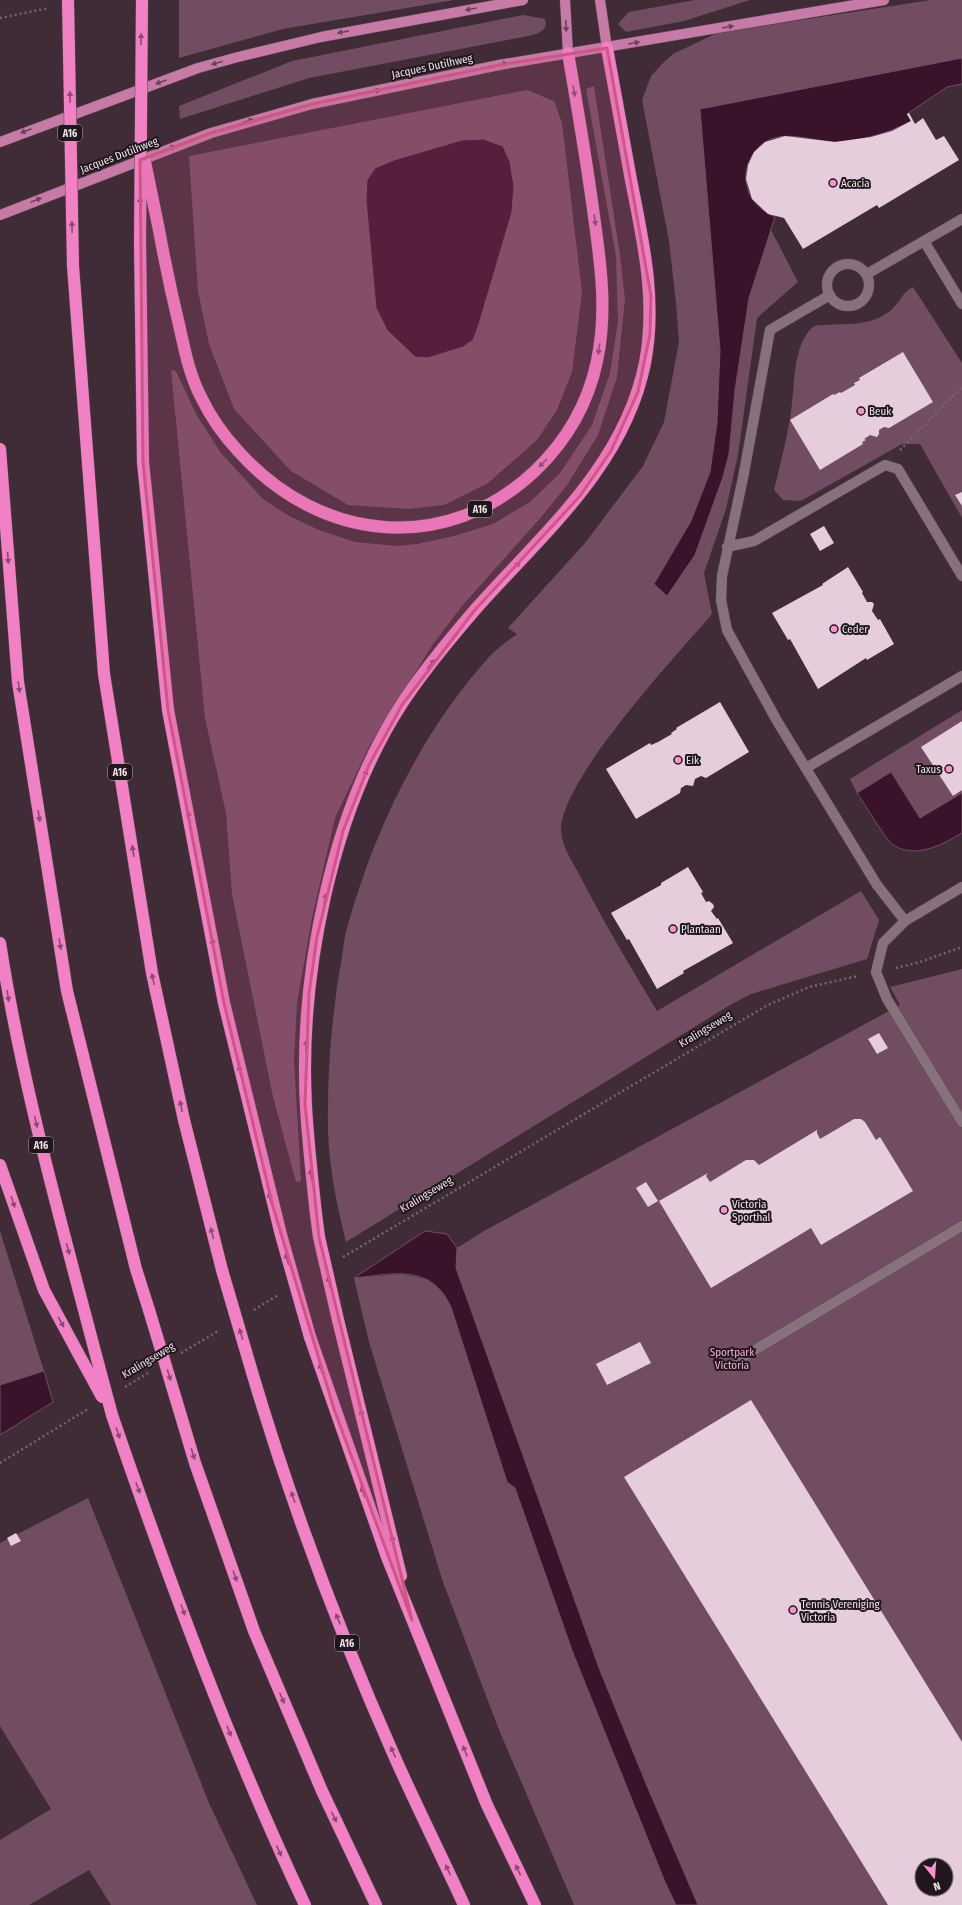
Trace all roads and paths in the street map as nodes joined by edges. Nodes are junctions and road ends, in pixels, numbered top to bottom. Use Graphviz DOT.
graph roads {
  1 [pos="68,0"];
  2 [pos="142,0"];
  3 [pos="523,0"];
  4 [pos="565,0"];
  5 [pos="600,0"];
  6 [pos="884,0"];
  7 [pos="36,10"];
  8 [pos="0,18"];
  9 [pos="607,48"];
  10 [pos="568,53"];
  11 [pos="140,134"];
  12 [pos="0,142"];
  13 [pos="0,215"];
  14 [pos="962,219"];
  15 [pos="924,242"];
  16 [pos="867,274"];
  17 [pos="830,296"];
  18 [pos="962,304"];
  19 [pos="962,387"];
  20 [pos="0,449"];
  21 [pos="885,465"];
  22 [pos="727,547"];
  23 [pos="962,576"];
  24 [pos="962,676"];
  25 [pos="806,768"];
  26 [pos="962,887"];
  27 [pos="905,921"];
  28 [pos="0,943"];
  29 [pos="962,947"];
  30 [pos="876,972"];
  31 [pos="962,1122"];
  32 [pos="0,1165"];
  33 [pos="962,1226"];
  34 [pos="341,1258"];
  35 [pos="280,1295"];
  36 [pos="252,1311"];
  37 [pos="225,1328"];
  38 [pos="177,1356"];
  39 [pos="738,1360"];
  40 [pos="149,1373"];
  41 [pos="122,1389"];
  42 [pos="94,1406"];
  43 [pos="112,1415"];
  44 [pos="0,1463"];
  45 [pos="412,1620"];
  46 [pos="305,1905"];
  47 [pos="376,1905"];
  48 [pos="464,1905"];
  49 [pos="535,1905"];
  48 -- 1 [label="highway, A16, one-way, bridge"];
  11 -- 2 [label="highway, A16, one-way, bridge"];
  3 -- 12 [label="main road, one-way"];
  4 -- 10 [label="main road, one-way"];
  5 -- 9 [label="main road"];
  9 -- 6 [label="main road, Jacques Dutilhweg, one-way"];
  7 -- 8 [label="path"];
  9 -- 10 [label="main road, Jacques Dutilhweg"];
  45 -- 9 [label="highway, A16, one-way, bridge"];
  10 -- 11 [label="highway, A16, one-way, bridge"];
  13 -- 10 [label="main road, Jacques Dutilhweg, one-way"];
  45 -- 11 [label="highway, A16, one-way, bridge"];
  14 -- 15 [label="street"];
  15 -- 16 [label="street"];
  15 -- 18 [label="street"];
  16 -- 17 [label="street"];
  16 -- 17 [label="street"];
  17 -- 22 [label="street"];
  19 -- 21 [label="path"];
  20 -- 47 [label="highway, one-way, bridge"];
  21 -- 22 [label="street"];
  21 -- 23 [label="street"];
  22 -- 25 [label="street"];
  24 -- 25 [label="street"];
  25 -- 27 [label="street"];
  26 -- 27 [label="street"];
  27 -- 30 [label="street"];
  28 -- 43 [label="highway, A16, one-way, bridge"];
  29 -- 30 [label="path, Kralingseweg"];
  30 -- 31 [label="street"];
  30 -- 34 [label="path, Kralingseweg"];
  32 -- 43 [label="highway, A16, one-way, bridge"];
  33 -- 39 [label="street"];
  35 -- 36 [label="path"];
  37 -- 38 [label="path, Kralingseweg"];
  40 -- 41 [label="path, Kralingseweg"];
  42 -- 44 [label="path"];
  43 -- 46 [label="highway, A16, one-way"];
  49 -- 45 [label="highway, A16, one-way"];
}
